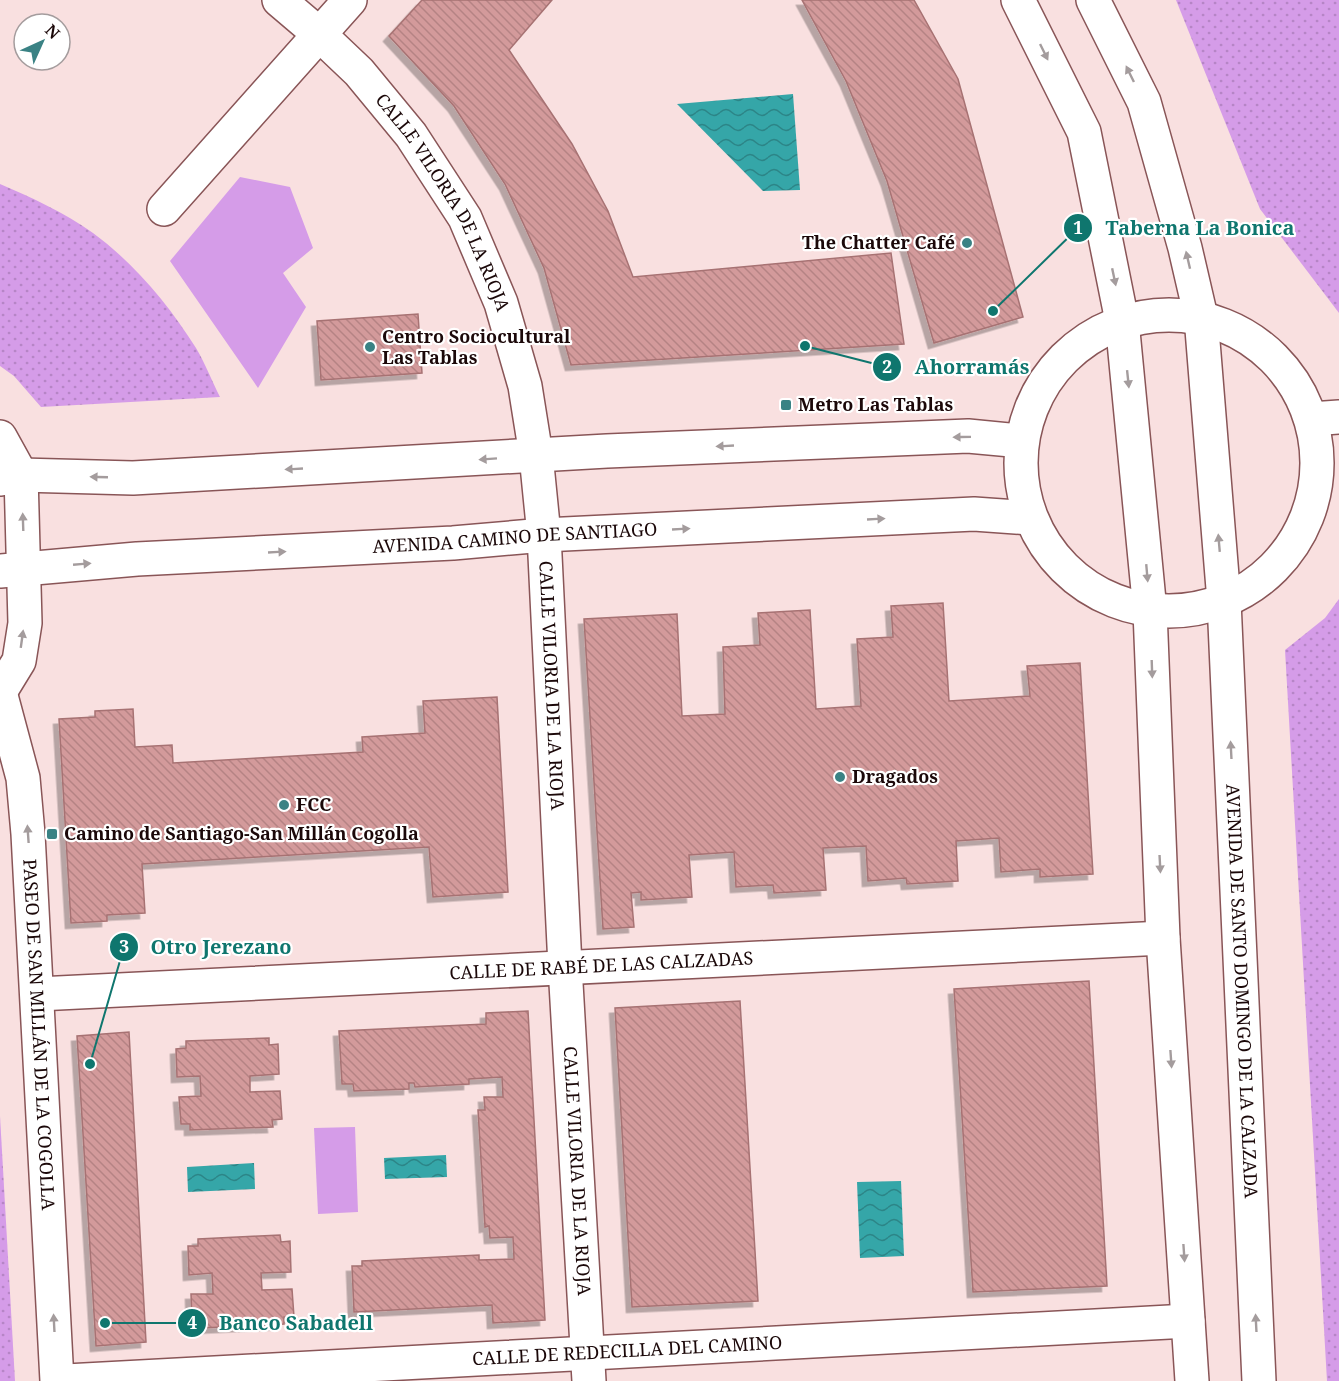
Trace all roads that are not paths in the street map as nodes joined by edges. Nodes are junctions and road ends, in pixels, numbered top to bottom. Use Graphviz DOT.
graph roads {
  1 [pos="279,0"];
  2 [pos="350,0"];
  3 [pos="1018,0"];
  4 [pos="1093,0"];
  5 [pos="319,34"];
  6 [pos="164,209"];
  7 [pos="1201,317"];
  8 [pos="1122,321"];
  9 [pos="1325,418"];
  10 [pos="0,437"];
  11 [pos="1021,441"];
  12 [pos="536,455"];
  13 [pos="10,477"];
  14 [pos="1327,501"];
  15 [pos="1030,518"];
  16 [pos="544,535"];
  17 [pos="12,570"];
  18 [pos="1224,602"];
  19 [pos="1150,611"];
  20 [pos="0,692"];
  21 [pos="1164,938"];
  22 [pos="565,966"];
  23 [pos="38,994"];
  24 [pos="1188,1322"];
  25 [pos="588,1367"];
  26 [pos="57,1381"];
  27 [pos="66,1381"];
  28 [pos="1192,1381"];
  29 [pos="1259,1381"];
  1 -- 5 [label="street, CALLE VILORIA DE LA RIOJA"];
  2 -- 5 [label="street"];
  3 -- 8 [label="street, one-way"];
  7 -- 4 [label="street, AVENIDA DE SANTO DOMINGO DE LA CALZADA, one-way"];
  5 -- 6 [label="street"];
  5 -- 12 [label="street, CALLE VILORIA DE LA RIOJA"];
  7 -- 8 [label="street"];
  7 -- 9 [label="street"];
  18 -- 7 [label="street, AVENIDA DE SANTO DOMINGO DE LA CALZADA, one-way"];
  8 -- 11 [label="street"];
  8 -- 19 [label="street, one-way"];
  9 -- 14 [label="street"];
  10 -- 13 [label="street, PASEO DE SAN MILLÁN DE LA COGOLLA"];
  11 -- 12 [label="street, one-way"];
  11 -- 15 [label="street"];
  12 -- 13 [label="street, one-way"];
  12 -- 16 [label="street, CALLE VILORIA DE LA RIOJA"];
  17 -- 13 [label="street, PASEO DE SAN MILLÁN DE LA COGOLLA, one-way"];
  14 -- 18 [label="street"];
  16 -- 15 [label="street, AVENIDA CAMINO DE SANTIAGO, one-way"];
  15 -- 19 [label="street"];
  17 -- 16 [label="street, AVENIDA CAMINO DE SANTIAGO, one-way"];
  16 -- 22 [label="street, CALLE VILORIA DE LA RIOJA"];
  20 -- 17 [label="street, PASEO DE SAN MILLÁN DE LA COGOLLA, one-way"];
  18 -- 19 [label="street"];
  29 -- 18 [label="street, AVENIDA DE SANTO DOMINGO DE LA CALZADA, one-way"];
  19 -- 21 [label="street, one-way"];
  23 -- 20 [label="street, PASEO DE SAN MILLÁN DE LA COGOLLA, one-way"];
  21 -- 22 [label="street, CALLE DE RABÉ DE LAS CALZADAS"];
  21 -- 24 [label="street, one-way"];
  22 -- 23 [label="street, CALLE DE RABÉ DE LAS CALZADAS"];
  22 -- 25 [label="street, CALLE VILORIA DE LA RIOJA"];
  26 -- 23 [label="street, PASEO DE SAN MILLÁN DE LA COGOLLA, one-way"];
  24 -- 25 [label="street, CALLE DE REDECILLA DEL CAMINO"];
  24 -- 28 [label="street"];
  25 -- 27 [label="street, CALLE DE REDECILLA DEL CAMINO"];
}
